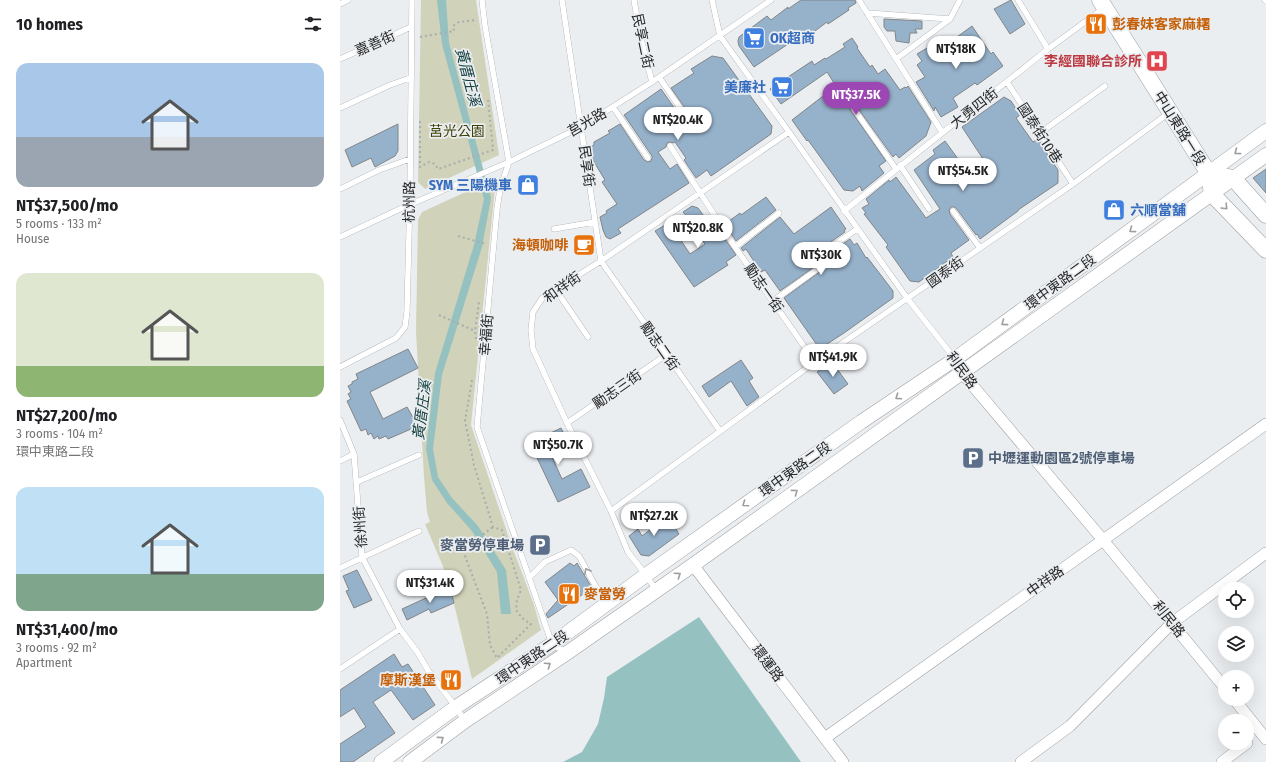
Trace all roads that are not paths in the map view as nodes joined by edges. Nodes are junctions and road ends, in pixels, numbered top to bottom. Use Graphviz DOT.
graph roads {
  1 [pos="348,0"];
  2 [pos="412,0"];
  3 [pos="482,0"];
  4 [pos="562,0"];
  5 [pos="634,0"];
  6 [pos="712,0"];
  7 [pos="771,0"];
  8 [pos="859,0"];
  9 [pos="960,0"];
  10 [pos="1018,0"];
  11 [pos="340,4"];
  12 [pos="1102,4"];
  13 [pos="867,13"];
  14 [pos="950,19"];
  15 [pos="411,27"];
  16 [pos="720,36"];
  17 [pos="1048,49"];
  18 [pos="340,59"];
  19 [pos="896,59"];
  20 [pos="659,77"];
  21 [pos="410,78"];
  22 [pos="652,82"];
  23 [pos="1007,82"];
  24 [pos="1105,86"];
  25 [pos="613,107"];
  26 [pos="340,108"];
  27 [pos="854,109"];
  28 [pos="1170,112"];
  29 [pos="693,126"];
  30 [pos="581,127"];
  31 [pos="1266,131"];
  32 [pos="789,132"];
  33 [pos="942,132"];
  34 [pos="1040,133"];
  35 [pos="670,146"];
  36 [pos="1266,155"];
  37 [pos="648,158"];
  38 [pos="410,159"];
  39 [pos="509,162"];
  40 [pos="898,167"];
  41 [pos="1209,174"];
  42 [pos="1233,178"];
  43 [pos="1073,184"];
  44 [pos="340,189"];
  45 [pos="701,193"];
  46 [pos="1212,194"];
  47 [pos="409,205"];
  48 [pos="929,209"];
  49 [pos="844,210"];
  50 [pos="953,211"];
  51 [pos="779,213"];
  52 [pos="1266,215"];
  53 [pos="595,222"];
  54 [pos="554,229"];
  55 [pos="857,229"];
  56 [pos="340,237"];
  57 [pos="735,247"];
  58 [pos="980,248"];
  59 [pos="1266,250"];
  60 [pos="815,258"];
  61 [pos="601,261"];
  62 [pos="819,268"];
  63 [pos="556,290"];
  64 [pos="907,298"];
  65 [pos="773,301"];
  66 [pos="588,337"];
  67 [pos="666,355"];
  68 [pos="954,359"];
  69 [pos="815,362"];
  70 [pos="340,367"];
  71 [pos="962,373"];
  72 [pos="340,420"];
  73 [pos="567,423"];
  74 [pos="1266,424"];
  75 [pos="720,431"];
  76 [pos="354,454"];
  77 [pos="419,455"];
  78 [pos="340,461"];
  79 [pos="357,482"];
  80 [pos="611,511"];
  81 [pos="419,531"];
  82 [pos="1103,540"];
  83 [pos="1266,553"];
  84 [pos="362,557"];
  85 [pos="693,565"];
  86 [pos="340,568"];
  87 [pos="646,575"];
  88 [pos="529,578"];
  89 [pos="656,590"];
  90 [pos="606,605"];
  91 [pos="1172,623"];
  92 [pos="400,629"];
  93 [pos="552,644"];
  94 [pos="567,653"];
  95 [pos="340,669"];
  96 [pos="1218,679"];
  97 [pos="1240,706"];
  98 [pos="456,707"];
  99 [pos="465,721"];
  100 [pos="1264,733"];
  101 [pos="825,738"];
  102 [pos="1254,739"];
  103 [pos="1238,750"];
  104 [pos="381,762"];
  105 [pos="410,762"];
  106 [pos="843,762"];
  107 [pos="1022,762"];
  108 [pos="1222,762"];
  1 -- 11 [label="lane"];
  2 -- 15 [label="lane, 杭州路"];
  3 -- 39 [label="lane, 幸福街"];
  4 -- 30 [label="lane, 民享街"];
  5 -- 22 [label="lane, 民享二街"];
  6 -- 16 [label="lane"];
  7 -- 16 [label="lane, 莒光路"];
  8 -- 13 [label="lane"];
  9 -- 14 [label="lane"];
  10 -- 17 [label="lane"];
  12 -- 17 [label="lane, 大勇四街"];
  12 -- 28 [label="main road, 中山東路一段"];
  13 -- 14 [label="lane"];
  13 -- 19 [label="lane"];
  14 -- 19 [label="lane"];
  15 -- 18 [label="lane, 嘉善街"];
  15 -- 21 [label="lane, 杭州路"];
  16 -- 20 [label="lane, 莒光路"];
  16 -- 32 [label="lane, 利民路"];
  17 -- 23 [label="lane, 大勇四街"];
  19 -- 33 [label="lane"];
  20 -- 22 [label="lane, 莒光路"];
  20 -- 29 [label="lane"];
  21 -- 26 [label="lane"];
  21 -- 38 [label="lane, 杭州路"];
  22 -- 25 [label="lane, 莒光路"];
  23 -- 33 [label="lane, 大勇四街"];
  23 -- 34 [label="lane, 國泰街10巷"];
  24 -- 34 [label="lane"];
  25 -- 30 [label="lane, 莒光路"];
  25 -- 37 [label="lane"];
  27 -- 40 [label="lane"];
  28 -- 41 [label="main road, 中山東路一段"];
  28 -- 43 [label="lane, 國泰街"];
  30 -- 39 [label="lane, 莒光路"];
  30 -- 53 [label="lane, 民享街"];
  31 -- 41 [label="street, 環中東路二段, one-way"];
  32 -- 45 [label="lane, 和祥街"];
  32 -- 49 [label="lane, 利民路"];
  33 -- 40 [label="lane, 大勇四街"];
  34 -- 43 [label="lane, 國泰街10巷"];
  35 -- 45 [label="lane, 勵志一街"];
  36 -- 42 [label="street, 環中東路二段"];
  38 -- 44 [label="lane"];
  38 -- 47 [label="lane, 杭州路"];
  39 -- 47 [label="lane, 莒光路"];
  39 -- 88 [label="lane, 幸福街"];
  40 -- 48 [label="lane"];
  40 -- 49 [label="lane, 大勇四街"];
  41 -- 42 [label="main road"];
  41 -- 46 [label="main road"];
  41 -- 68 [label="street, 環中東路二段, one-way"];
  42 -- 46 [label="street, 環中東路二段"];
  42 -- 52 [label="main road"];
  43 -- 58 [label="lane, 國泰街"];
  45 -- 57 [label="lane, 勵志一街"];
  45 -- 61 [label="lane, 和祥街"];
  46 -- 59 [label="main road, one-way"];
  46 -- 71 [label="street, 環中東路二段"];
  47 -- 56 [label="lane, 莒光路"];
  47 -- 70 [label="lane, 杭州路"];
  49 -- 55 [label="lane, 利民路"];
  50 -- 58 [label="lane"];
  51 -- 57 [label="lane"];
  53 -- 54 [label="lane"];
  53 -- 61 [label="lane, 民享街"];
  55 -- 60 [label="lane"];
  55 -- 64 [label="lane, 利民路"];
  57 -- 65 [label="lane, 勵志一街"];
  58 -- 64 [label="lane, 國泰街"];
  61 -- 63 [label="lane, 和祥街"];
  61 -- 67 [label="lane, 勵志二街"];
  62 -- 65 [label="lane"];
  63 -- 66 [label="lane"];
  63 -- 73 [label="lane, 和祥街"];
  64 -- 68 [label="lane, 利民路"];
  64 -- 69 [label="lane, 國泰街"];
  65 -- 69 [label="lane, 勵志一街"];
  67 -- 73 [label="lane, 勵志三街"];
  67 -- 75 [label="lane, 勵志二街"];
  68 -- 71 [label="lane, 利民路"];
  68 -- 87 [label="street, 環中東路二段, one-way"];
  69 -- 75 [label="lane, 國泰街"];
  71 -- 82 [label="street, 利民路"];
  85 -- 71 [label="street, 環中東路二段, one-way"];
  72 -- 76 [label="lane, 徐州街"];
  73 -- 80 [label="lane, 和祥街"];
  74 -- 82 [label="street, 中祥路"];
  75 -- 80 [label="lane, 國泰街"];
  76 -- 78 [label="lane"];
  76 -- 79 [label="lane, 徐州街"];
  77 -- 79 [label="lane"];
  79 -- 84 [label="lane, 徐州街"];
  80 -- 87 [label="lane, 和祥街"];
  81 -- 84 [label="lane"];
  82 -- 91 [label="street, 利民路"];
  82 -- 101 [label="street, 中祥路"];
  83 -- 91 [label="street"];
  84 -- 86 [label="lane"];
  84 -- 92 [label="lane, 徐州街"];
  89 -- 85 [label="street, 環中東路二段, one-way"];
  85 -- 101 [label="street, 環運路"];
  87 -- 89 [label="lane, 和祥街"];
  87 -- 90 [label="street, 環中東路二段"];
  90 -- 88 [label="lane, one-way"];
  88 -- 93 [label="lane, 幸福街"];
  89 -- 94 [label="street, 環中東路二段"];
  90 -- 93 [label="street, 環中東路二段"];
  91 -- 96 [label="street, 利民路"];
  91 -- 107 [label="street"];
  92 -- 95 [label="lane"];
  92 -- 98 [label="lane, 徐州街"];
  93 -- 94 [label="lane"];
  93 -- 98 [label="street, 環中東路二段"];
  99 -- 94 [label="street, 環中東路二段, one-way"];
  97 -- 100 [label="street"];
  98 -- 99 [label="lane, 徐州街"];
  98 -- 104 [label="street, 環中東路二段"];
  105 -- 99 [label="street, 環中東路二段, one-way"];
  100 -- 102 [label="street"];
  101 -- 106 [label="street, 環運路"];
  103 -- 108 [label="street"];
}
